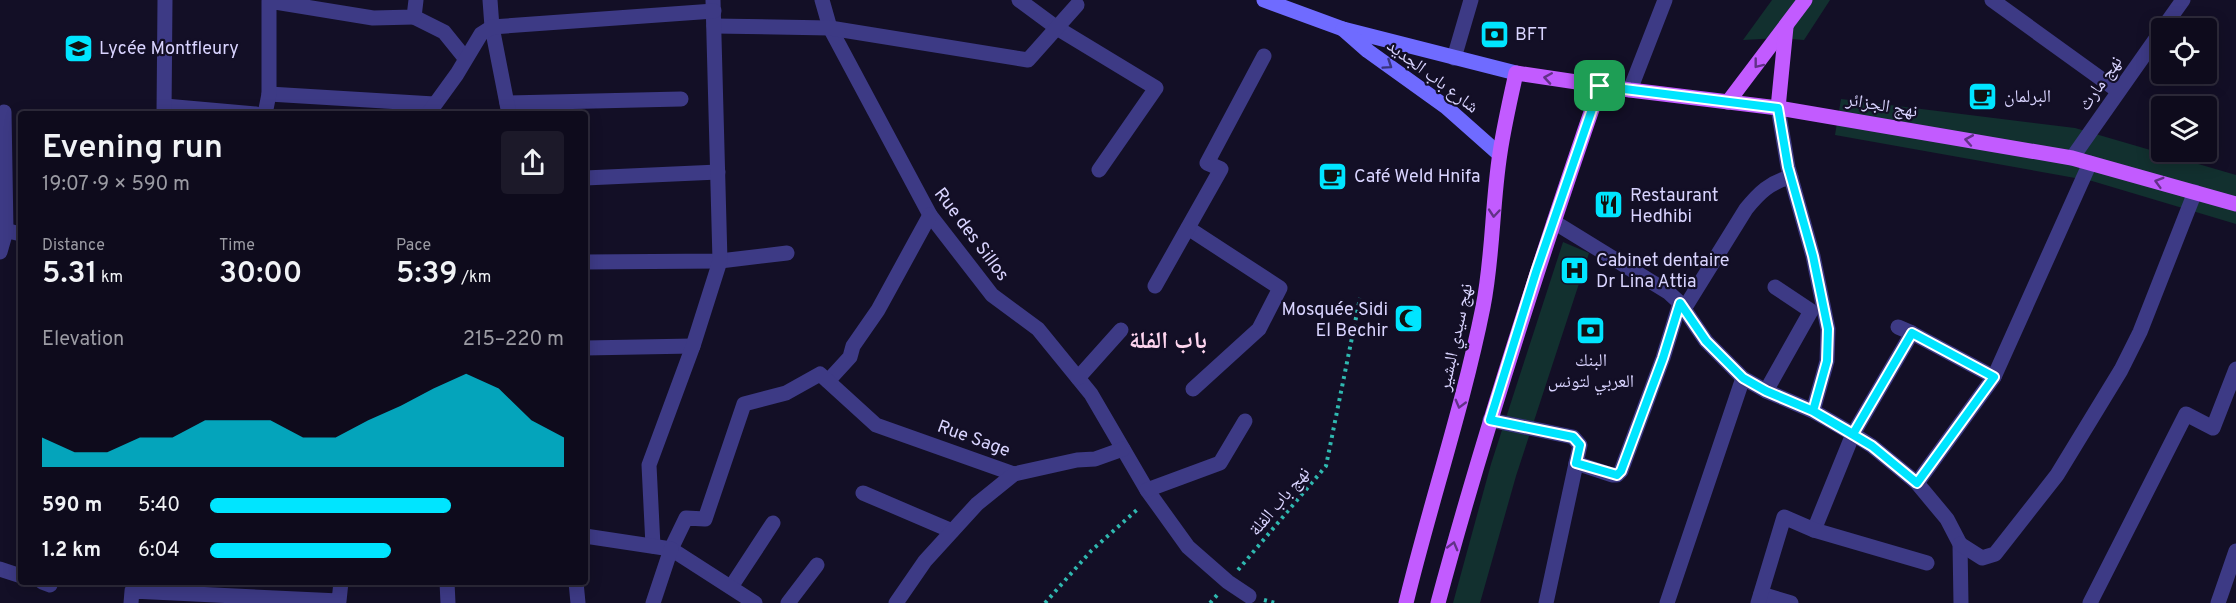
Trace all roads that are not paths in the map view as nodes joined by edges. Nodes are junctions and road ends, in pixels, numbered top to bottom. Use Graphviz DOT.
graph roads {
  1 [pos="165,0"];
  2 [pos="416,0"];
  3 [pos="490,0"];
  4 [pos="822,0"];
  5 [pos="1018,0"];
  6 [pos="1264,0"];
  7 [pos="1471,0"];
  8 [pos="1665,0"];
  9 [pos="1805,0"];
  10 [pos="1992,0"];
  11 [pos="2183,0"];
  12 [pos="1077,5"];
  13 [pos="2013,6"];
  14 [pos="714,12"];
  15 [pos="414,18"];
  16 [pos="2170,18"];
  17 [pos="492,27"];
  18 [pos="1786,27"];
  19 [pos="830,28"];
  20 [pos="1057,28"];
  21 [pos="1342,29"];
  22 [pos="2151,44"];
  23 [pos="1264,56"];
  24 [pos="465,58"];
  25 [pos="1454,58"];
  26 [pos="1516,73"];
  27 [pos="1600,86"];
  28 [pos="1630,90"];
  29 [pos="2118,91"];
  30 [pos="269,94"];
  31 [pos="681,99"];
  32 [pos="1728,102"];
  33 [pos="1778,108"];
  34 [pos="431,109"];
  35 [pos="508,109"];
  36 [pos="164,110"];
  37 [pos="187,111"];
  38 [pos="266,111"];
  39 [pos="4,112"];
  40 [pos="1500,154"];
  41 [pos="2072,158"];
  42 [pos="2090,163"];
  43 [pos="1099,170"];
  44 [pos="718,172"];
  45 [pos="1791,177"];
  46 [pos="588,178"];
  47 [pos="2195,192"];
  48 [pos="2236,204"];
  49 [pos="930,215"];
  50 [pos="1554,222"];
  51 [pos="1188,228"];
  52 [pos="9,231"];
  53 [pos="0,252"];
  54 [pos="787,253"];
  55 [pos="720,261"];
  56 [pos="588,262"];
  57 [pos="1155,286"];
  58 [pos="1775,287"];
  59 [pos="1682,306"];
  60 [pos="1121,330"];
  61 [pos="693,346"];
  62 [pos="588,348"];
  63 [pos="2236,369"];
  64 [pos="1994,377"];
  65 [pos="1078,378"];
  66 [pos="1743,378"];
  67 [pos="828,381"];
  68 [pos="1193,389"];
  69 [pos="1766,391"];
  70 [pos="1813,411"];
  71 [pos="1490,420"];
  72 [pos="1245,421"];
  73 [pos="1853,434"];
  74 [pos="1123,449"];
  75 [pos="1576,463"];
  76 [pos="1014,474"];
  77 [pos="1917,483"];
  78 [pos="863,493"];
  79 [pos="1150,494"];
  80 [pos="773,524"];
  81 [pos="1814,530"];
  82 [pos="952,531"];
  83 [pos="588,536"];
  84 [pos="1960,544"];
  85 [pos="653,546"];
  86 [pos="671,549"];
  87 [pos="2236,551"];
  88 [pos="1927,563"];
  89 [pos="817,565"];
  90 [pos="0,569"];
  91 [pos="18,575"];
  92 [pos="341,585"];
  93 [pos="447,585"];
  94 [pos="576,585"];
  95 [pos="731,587"];
  96 [pos="1249,597"];
  97 [pos="188,598"];
  98 [pos="1760,599"];
  99 [pos="290,601"];
  100 [pos="131,603"];
  101 [pos="448,603"];
  102 [pos="579,603"];
  103 [pos="653,603"];
  104 [pos="755,603"];
  105 [pos="788,603"];
  106 [pos="896,603"];
  107 [pos="1406,603"];
  108 [pos="1438,603"];
  109 [pos="1546,603"];
  110 [pos="1666,603"];
  111 [pos="1791,603"];
  112 [pos="1961,603"];
  113 [pos="2090,603"];
  114 [pos="2218,603"];
  1 -- 36 [label="street"];
  2 -- 15 [label="street"];
  3 -- 17 [label="street"];
  4 -- 19 [label="street, Rue des Sillos"];
  5 -- 20 [label="street"];
  6 -- 21 [label="main road, شارع باب الجديد"];
  7 -- 25 [label="street"];
  8 -- 28 [label="street"];
  9 -- 18 [label="main road"];
  10 -- 13 [label="street"];
  11 -- 16 [label="street, نهج مارث"];
  12 -- 20 [label="street"];
  13 -- 29 [label="street"];
  14 -- 17 [label="street"];
  14 -- 19 [label="street"];
  14 -- 44 [label="street"];
  15 -- 24 [label="street"];
  15 -- 30 [label="street"];
  17 -- 24 [label="street"];
  17 -- 35 [label="street"];
  18 -- 32 [label="main road, one-way"];
  18 -- 33 [label="main road"];
  19 -- 20 [label="street"];
  19 -- 49 [label="street, Rue des Sillos"];
  20 -- 43 [label="street"];
  21 -- 25 [label="main road, شارع باب الجديد"];
  21 -- 40 [label="main road, شارع باب الجديد, one-way"];
  22 -- 29 [label="street, نهج مارث"];
  23 -- 51 [label="street"];
  24 -- 34 [label="street"];
  25 -- 26 [label="main road, شارع باب الجديد"];
  27 -- 26 [label="main road, نهج الجزائر, one-way"];
  26 -- 40 [label="main road, نهج سيدي البشير"];
  27 -- 28 [label="main road, نهج الجزائر"];
  27 -- 50 [label="main road"];
  28 -- 32 [label="main road, نهج الجزائر"];
  29 -- 41 [label="street, نهج مارث"];
  30 -- 34 [label="street"];
  30 -- 38 [label="street"];
  31 -- 35 [label="street"];
  32 -- 33 [label="main road, نهج الجزائر"];
  41 -- 33 [label="main road, نهج الجزائر, one-way"];
  33 -- 45 [label="street"];
  36 -- 37 [label="street"];
  39 -- 52 [label="street"];
  40 -- 107 [label="main road, نهج سيدي البشير, one-way"];
  41 -- 42 [label="main road, نهج الجزائر"];
  47 -- 42 [label="main road, نهج الجزائر, one-way"];
  42 -- 64 [label="street"];
  44 -- 46 [label="street"];
  44 -- 55 [label="street"];
  45 -- 59 [label="street"];
  45 -- 70 [label="street"];
  47 -- 48 [label="main road, نهج الجزائر"];
  47 -- 84 [label="street"];
  49 -- 65 [label="street, Rue des Sillos"];
  49 -- 67 [label="street"];
  50 -- 59 [label="street"];
  50 -- 71 [label="main road"];
  51 -- 57 [label="street"];
  51 -- 68 [label="street"];
  52 -- 53 [label="street"];
  54 -- 55 [label="street"];
  55 -- 56 [label="street"];
  55 -- 61 [label="street"];
  58 -- 69 [label="street"];
  59 -- 66 [label="street"];
  59 -- 75 [label="street"];
  60 -- 65 [label="street"];
  61 -- 62 [label="street"];
  61 -- 85 [label="street"];
  63 -- 113 [label="street"];
  64 -- 73 [label="street"];
  64 -- 77 [label="street"];
  65 -- 74 [label="street, Rue des Sillos"];
  66 -- 69 [label="street"];
  66 -- 110 [label="street"];
  67 -- 76 [label="street, Rue Sage"];
  67 -- 86 [label="street"];
  69 -- 70 [label="street"];
  70 -- 73 [label="street"];
  71 -- 75 [label="street"];
  108 -- 71 [label="main road, one-way"];
  72 -- 79 [label="street"];
  73 -- 77 [label="street"];
  73 -- 81 [label="street"];
  74 -- 76 [label="street, Rue Sage"];
  74 -- 79 [label="street, Rue des Sillos"];
  75 -- 109 [label="street"];
  76 -- 82 [label="street"];
  77 -- 84 [label="street"];
  78 -- 82 [label="street"];
  79 -- 96 [label="street, Rue des Sillos"];
  80 -- 95 [label="street"];
  81 -- 88 [label="street"];
  81 -- 98 [label="street"];
  82 -- 106 [label="street"];
  83 -- 85 [label="street"];
  84 -- 112 [label="street"];
  85 -- 86 [label="street"];
  86 -- 95 [label="street"];
  86 -- 103 [label="street"];
  87 -- 114 [label="street"];
  89 -- 105 [label="street"];
  90 -- 91 [label="street"];
  92 -- 99 [label="street"];
  93 -- 101 [label="street"];
  94 -- 102 [label="street"];
  95 -- 104 [label="street"];
  97 -- 99 [label="street"];
  97 -- 100 [label="street"];
  98 -- 111 [label="street"];
}
